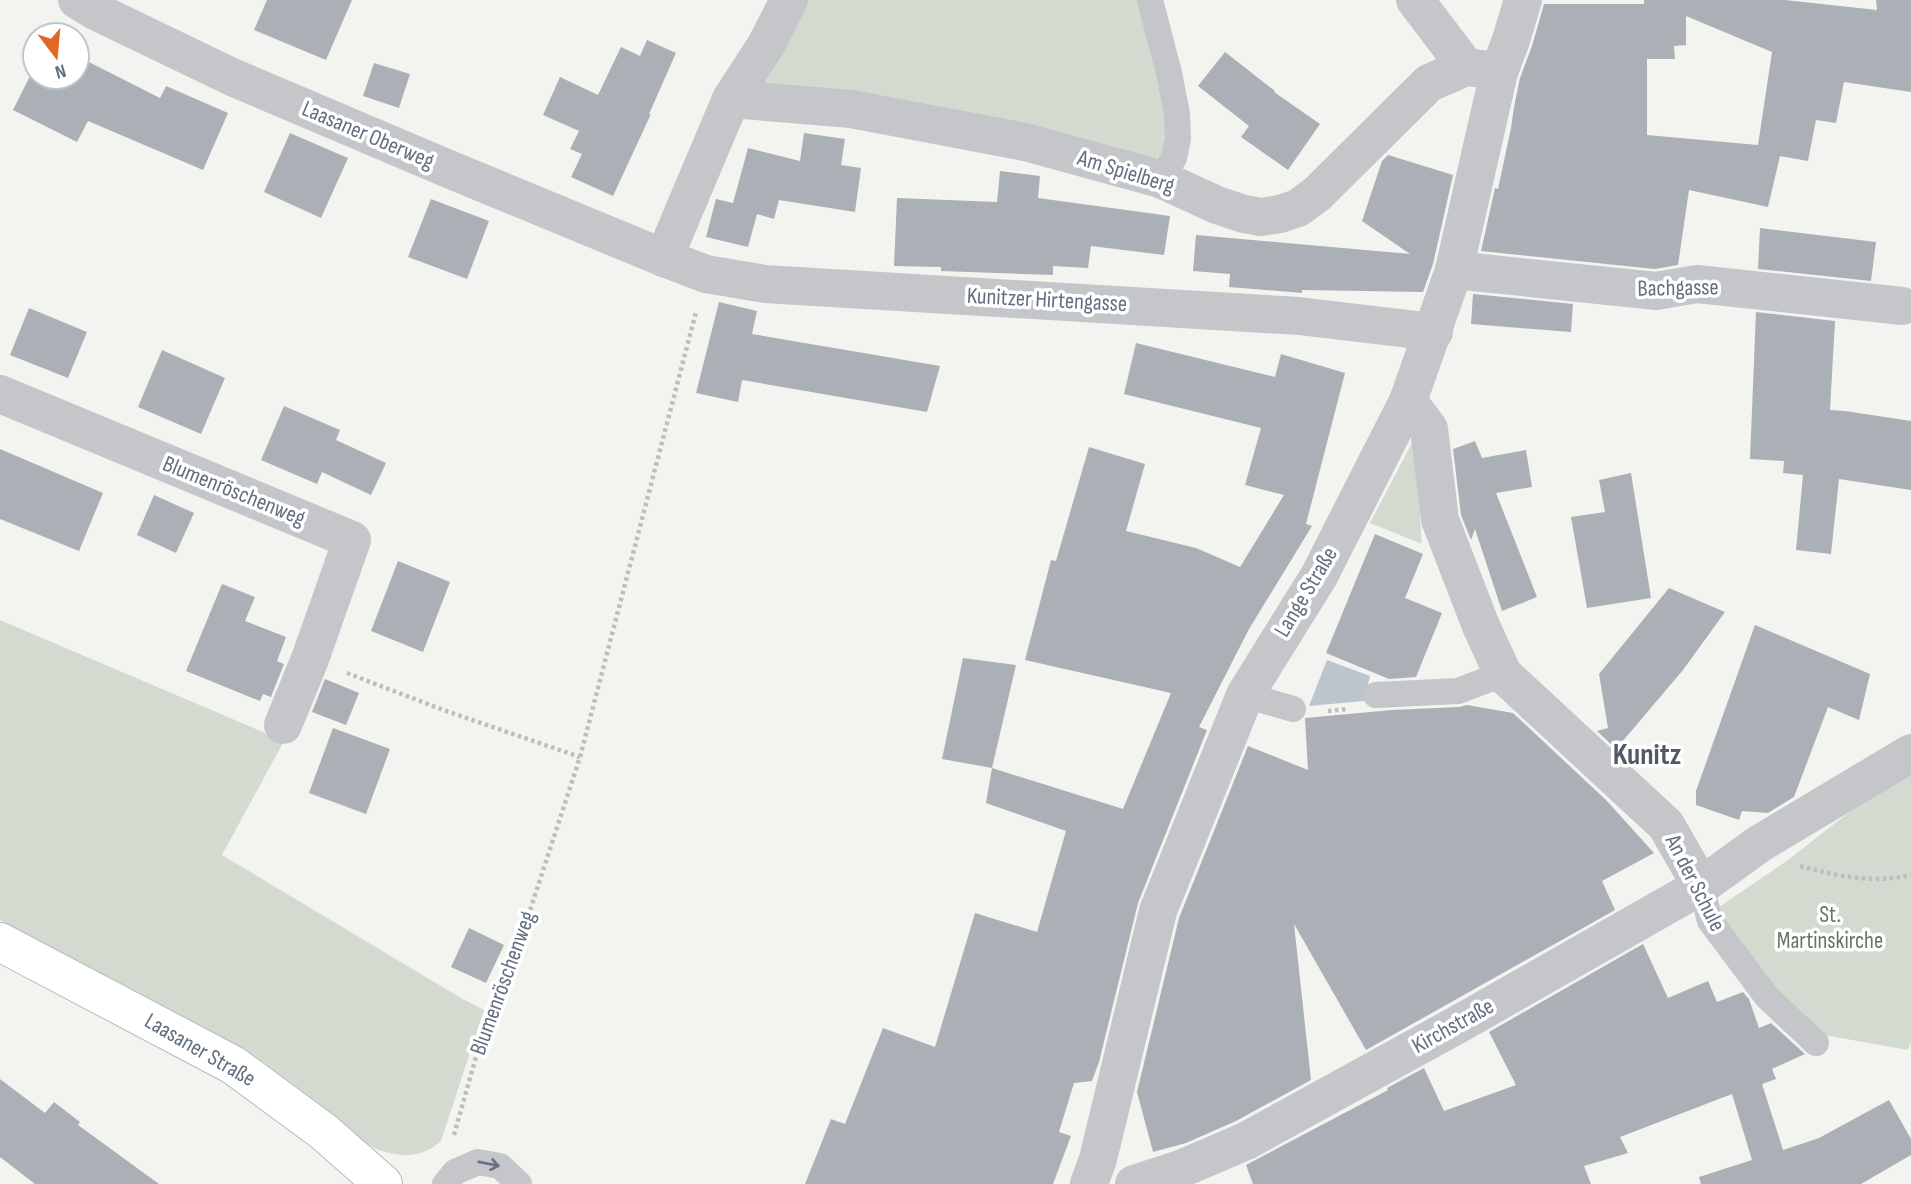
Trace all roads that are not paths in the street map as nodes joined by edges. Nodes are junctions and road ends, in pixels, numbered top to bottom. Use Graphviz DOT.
graph roads {
  1 [pos="77,0"];
  2 [pos="789,0"];
  3 [pos="1150,0"];
  4 [pos="1415,0"];
  5 [pos="1523,0"];
  6 [pos="1550,0"];
  7 [pos="1492,59"];
  8 [pos="731,99"];
  9 [pos="1160,179"];
  10 [pos="664,258"];
  11 [pos="1454,270"];
  12 [pos="1902,306"];
  13 [pos="1434,332"];
  14 [pos="0,394"];
  15 [pos="1408,401"];
  16 [pos="1503,674"];
  17 [pos="1245,695"];
  18 [pos="1376,695"];
  19 [pos="1293,709"];
  20 [pos="283,725"];
  21 [pos="1911,753"];
  22 [pos="1701,886"];
  23 [pos="0,942"];
  24 [pos="1816,1043"];
  25 [pos="450,1178"];
  26 [pos="383,1184"];
  27 [pos="519,1184"];
  28 [pos="1089,1184"];
  29 [pos="1134,1184"];
  1 -- 10 [label="street, Laasaner Oberweg"];
  2 -- 8 [label="street"];
  3 -- 9 [label="lane"];
  4 -- 7 [label="street"];
  5 -- 7 [label="street, Lange Straße"];
  6 -- 7 [label="street"];
  7 -- 9 [label="street, Am Spielberg"];
  7 -- 11 [label="street, Lange Straße"];
  8 -- 9 [label="street, Am Spielberg"];
  8 -- 10 [label="street"];
  10 -- 13 [label="street, Kunitzer Hirtengasse"];
  11 -- 12 [label="street, Bachgasse"];
  11 -- 13 [label="street, Lange Straße"];
  13 -- 15 [label="street, Lange Straße"];
  14 -- 20 [label="street, Blumenröschenweg"];
  15 -- 16 [label="street, An der Schule"];
  15 -- 17 [label="street, Lange Straße"];
  16 -- 18 [label="lane"];
  16 -- 22 [label="street, An der Schule"];
  17 -- 19 [label="lane"];
  17 -- 28 [label="street, Lange Straße"];
  21 -- 22 [label="street, Kirchstraße"];
  22 -- 24 [label="lane, An der Schule"];
  22 -- 29 [label="street, Kirchstraße"];
  23 -- 26 [label="street, Laasaner Straße"];
  25 -- 27 [label="lane, one-way"];
}
